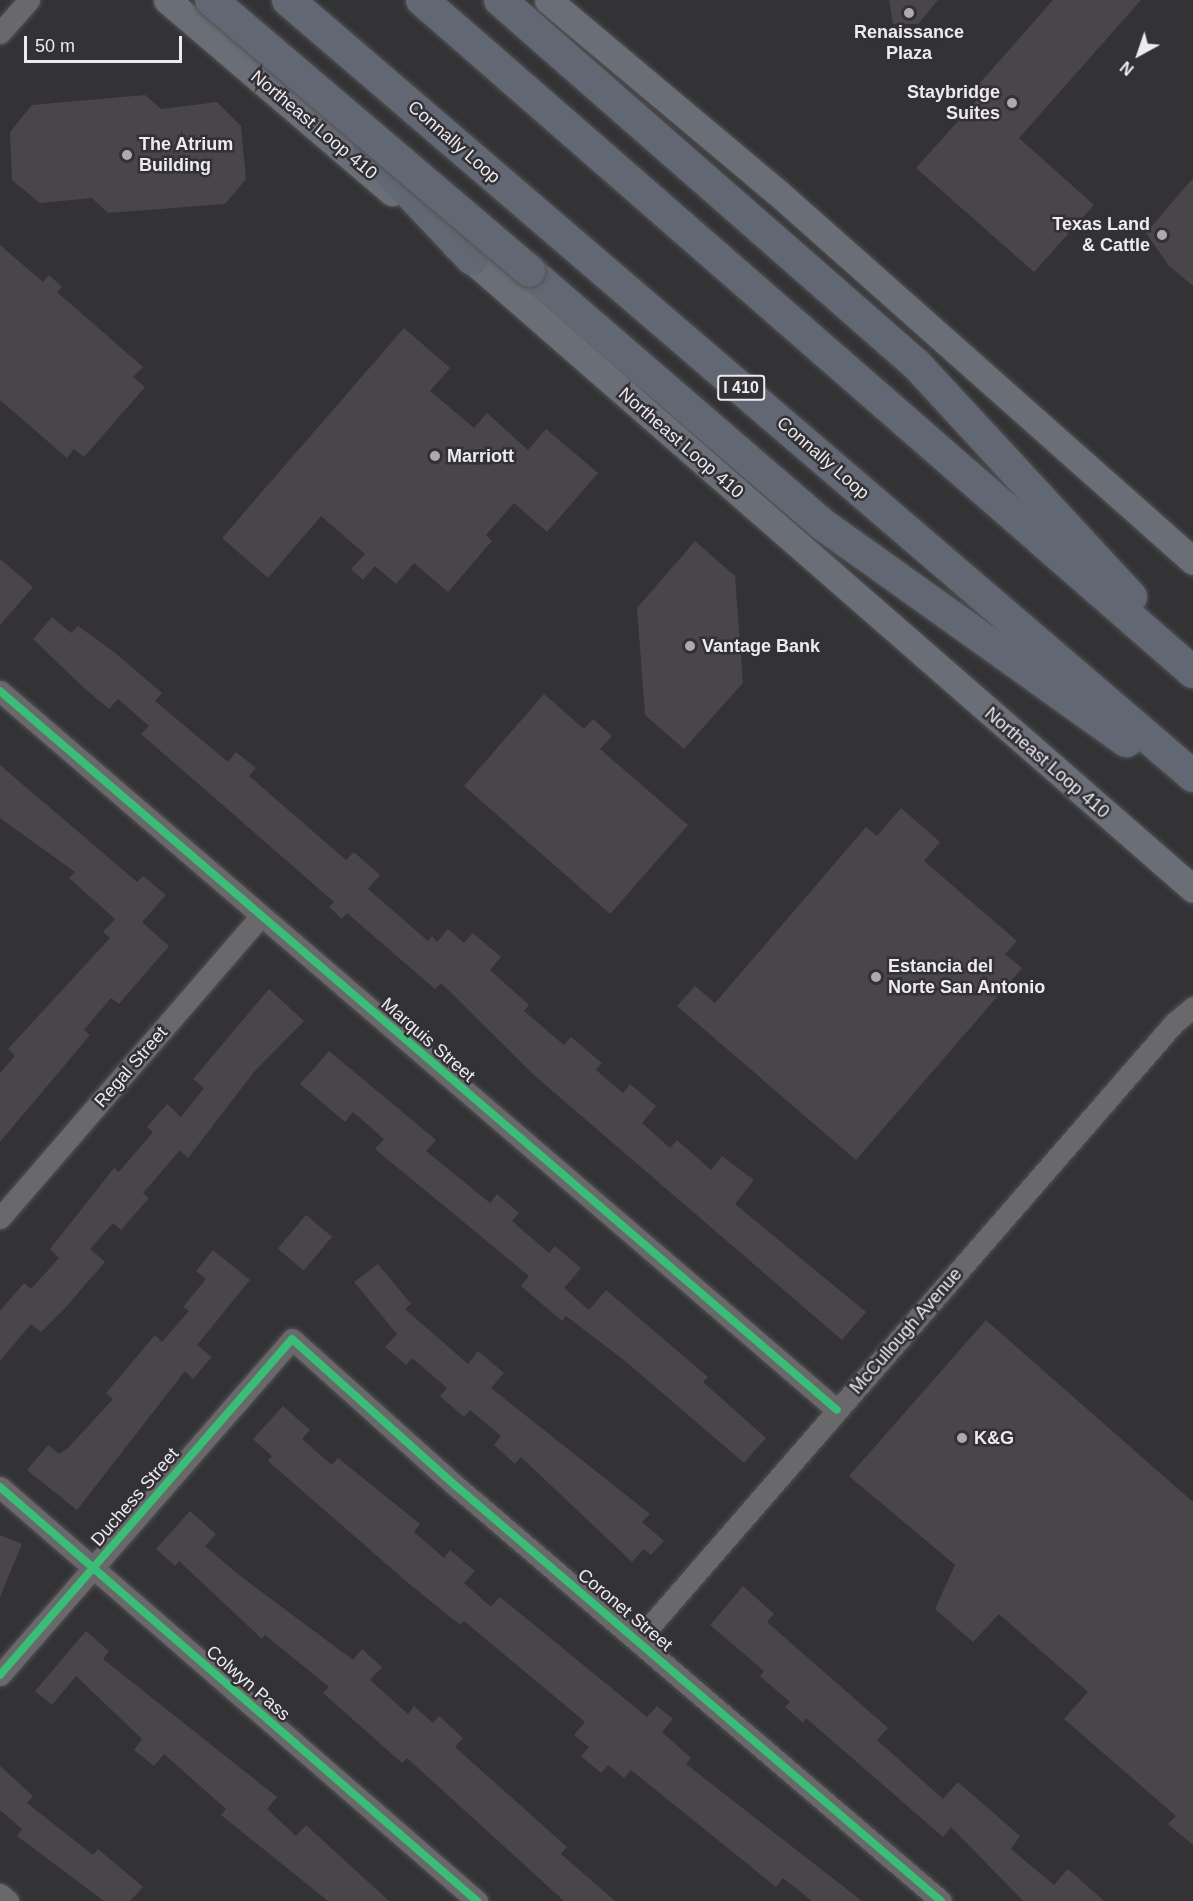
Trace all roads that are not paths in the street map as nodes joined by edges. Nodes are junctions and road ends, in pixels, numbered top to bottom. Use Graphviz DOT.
graph roads {
  1 [pos="29,0"];
  2 [pos="167,0"];
  3 [pos="211,0"];
  4 [pos="229,0"];
  5 [pos="288,0"];
  6 [pos="422,0"];
  7 [pos="500,0"];
  8 [pos="548,0"];
  9 [pos="0,33"];
  10 [pos="472,259"];
  11 [pos="1193,561"];
  12 [pos="1193,668"];
  13 [pos="1193,672"];
  14 [pos="0,691"];
  15 [pos="1193,776"];
  16 [pos="1193,781"];
  17 [pos="1158,858"];
  18 [pos="1193,869"];
  19 [pos="1193,889"];
  20 [pos="261,916"];
  21 [pos="1193,990"];
  22 [pos="1193,1007"];
  23 [pos="1174,1023"];
  24 [pos="0,1218"];
  25 [pos="292,1339"];
  26 [pos="837,1410"];
  27 [pos="0,1487"];
  28 [pos="93,1569"];
  29 [pos="638,1640"];
  30 [pos="0,1675"];
  31 [pos="0,1894"];
  32 [pos="8,1901"];
  33 [pos="477,1901"];
  34 [pos="941,1901"];
  1 -- 9 [label="street"];
  2 -- 10 [label="main road, Northeast Loop 410"];
  3 -- 16 [label="highway, bridge"];
  4 -- 10 [label="highway"];
  5 -- 15 [label="highway, Connally Loop / I 410"];
  6 -- 13 [label="highway"];
  7 -- 12 [label="highway"];
  8 -- 11 [label="main road"];
  10 -- 17 [label="main road, Northeast Loop 410"];
  14 -- 20 [label="street, Marquis Street"];
  17 -- 18 [label="main road"];
  17 -- 19 [label="main road, Northeast Loop 410"];
  20 -- 24 [label="street, Regal Street"];
  20 -- 26 [label="street, Marquis Street"];
  21 -- 23 [label="street, McCullough Avenue"];
  22 -- 23 [label="street, McCullough Avenue"];
  23 -- 26 [label="street, McCullough Avenue"];
  25 -- 28 [label="street, Duchess Street"];
  25 -- 29 [label="street, Coronet Street"];
  26 -- 29 [label="street, McCullough Avenue"];
  27 -- 28 [label="street, Colwyn Pass"];
  28 -- 30 [label="street, Duchess Street"];
  28 -- 33 [label="street, Colwyn Pass"];
  29 -- 34 [label="street, Coronet Street"];
  31 -- 32 [label="street"];
}
